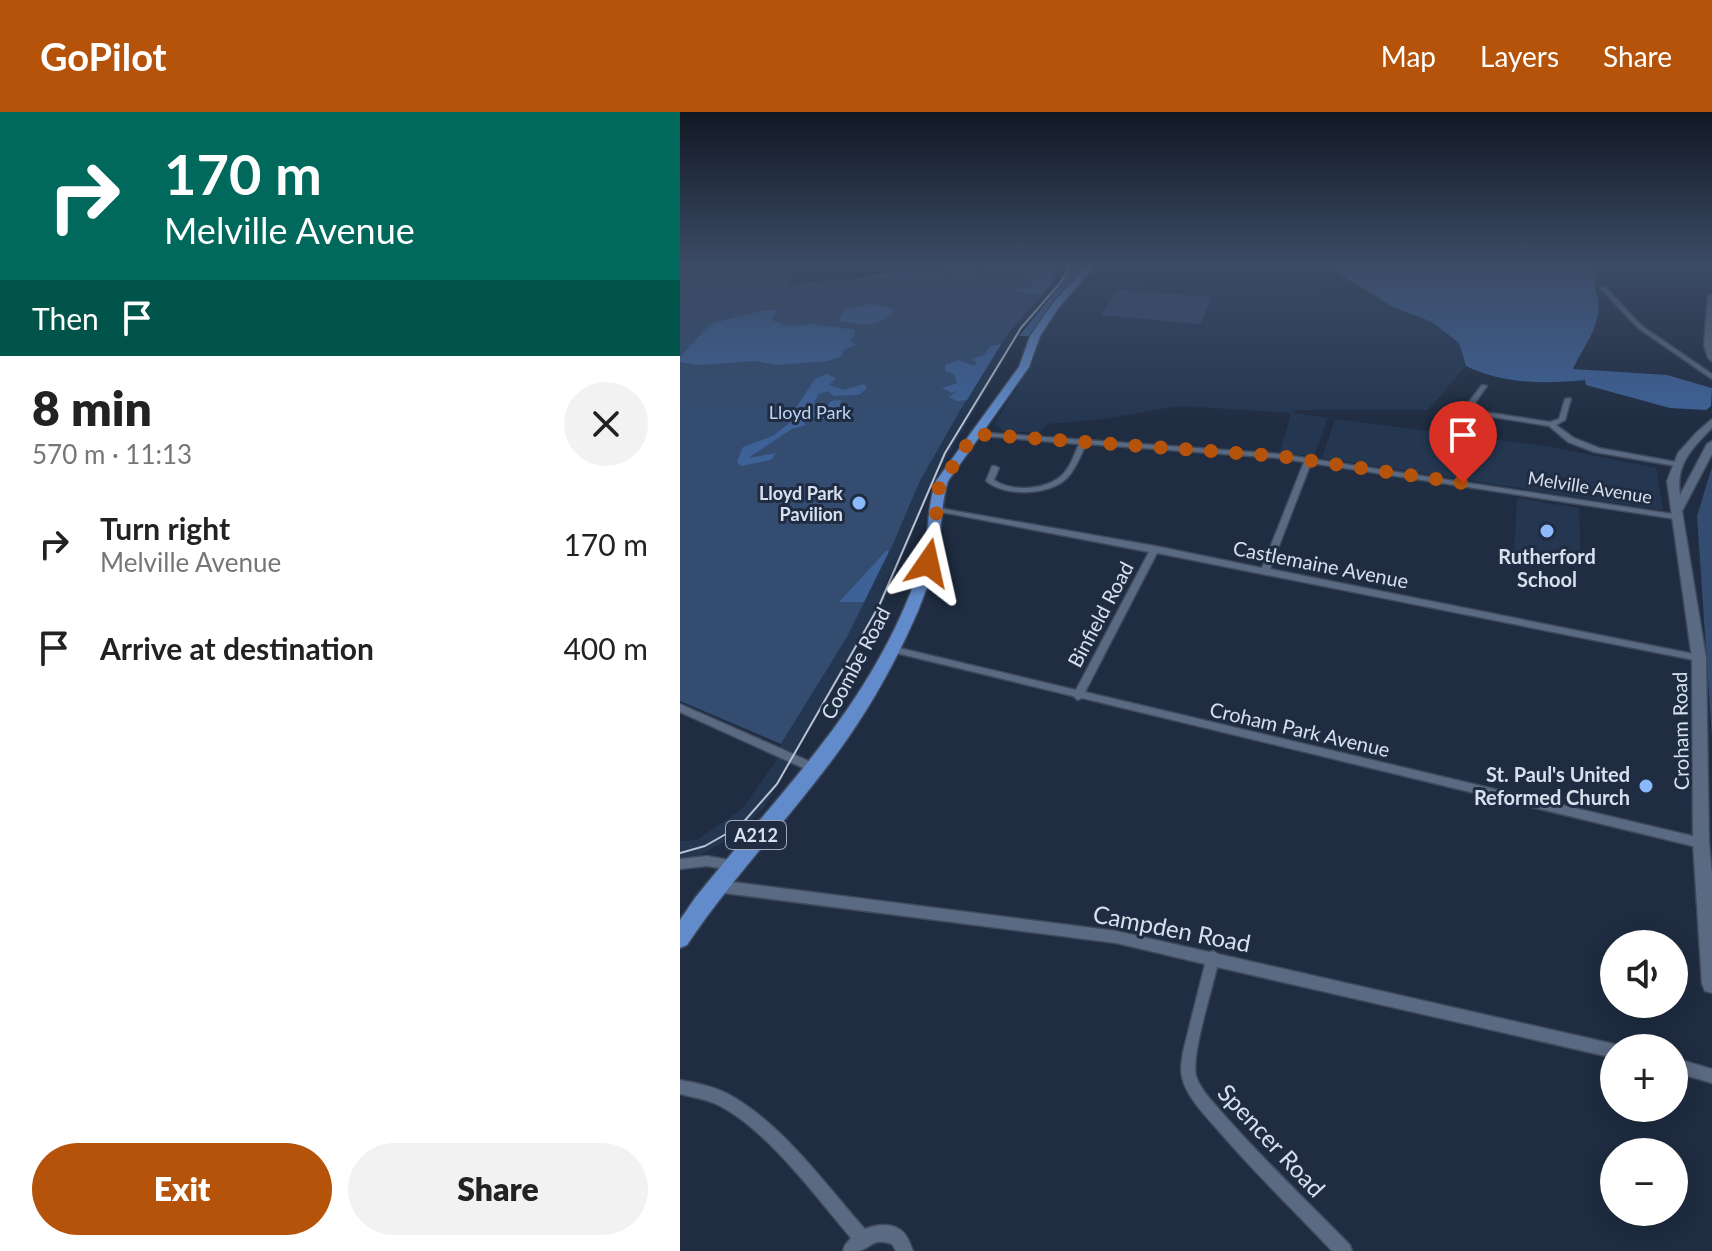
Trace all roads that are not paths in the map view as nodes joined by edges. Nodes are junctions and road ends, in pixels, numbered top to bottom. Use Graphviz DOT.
graph roads {
  1 [pos="1048,316"];
  2 [pos="1630,316"];
  3 [pos="1710,316"];
  4 [pos="1712,358"];
  5 [pos="1712,377"];
  6 [pos="1484,386"];
  7 [pos="1568,399"];
  8 [pos="1712,422"];
  9 [pos="1551,424"];
  10 [pos="974,434"];
  11 [pos="1084,441"];
  12 [pos="1712,444"];
  13 [pos="1309,460"];
  14 [pos="1676,464"];
  15 [pos="995,468"];
  16 [pos="936,509"];
  17 [pos="1677,513"];
  18 [pos="1155,549"];
  19 [pos="1265,571"];
  20 [pos="891,649"];
  21 [pos="1699,658"];
  22 [pos="1078,696"];
  23 [pos="680,708"];
  24 [pos="816,769"];
  25 [pos="1701,843"];
  26 [pos="680,864"];
  27 [pos="731,865"];
  28 [pos="715,886"];
  29 [pos="680,938"];
  30 [pos="1213,957"];
  31 [pos="1712,981"];
  32 [pos="1600,1048"];
  33 [pos="1688,1069"];
  34 [pos="1712,1076"];
  35 [pos="680,1087"];
  36 [pos="857,1245"];
  37 [pos="905,1251"];
  38 [pos="1344,1251"];
  1 -- 10 [label="main road, Coombe Road / A212"];
  2 -- 5 [label="street"];
  3 -- 4 [label="street"];
  6 -- 9 [label="street"];
  7 -- 9 [label="street"];
  8 -- 14 [label="street"];
  9 -- 14 [label="street"];
  10 -- 11 [label="street, Melville Avenue"];
  10 -- 16 [label="main road, Coombe Road / A212"];
  11 -- 13 [label="street, Melville Avenue"];
  11 -- 15 [label="street"];
  12 -- 17 [label="street"];
  13 -- 17 [label="street, Melville Avenue"];
  13 -- 19 [label="street"];
  14 -- 17 [label="street, Croham Road"];
  16 -- 18 [label="street, Castlemaine Avenue"];
  16 -- 20 [label="main road, Coombe Road / A212"];
  17 -- 21 [label="street, Croham Road"];
  18 -- 19 [label="street, Castlemaine Avenue"];
  18 -- 22 [label="street, Binfield Road"];
  19 -- 21 [label="street, Castlemaine Avenue"];
  20 -- 22 [label="street, Croham Park Avenue"];
  20 -- 24 [label="main road, Coombe Road / A212"];
  21 -- 25 [label="street, Croham Road"];
  22 -- 25 [label="street, Croham Park Avenue"];
  23 -- 24 [label="street"];
  24 -- 27 [label="main road, Coombe Road / A212"];
  25 -- 31 [label="street, Croham Road"];
  26 -- 27 [label="street"];
  27 -- 28 [label="main road, Coombe Road / A212"];
  28 -- 29 [label="main road, Coombe Road / A212"];
  28 -- 30 [label="street, Campden Road"];
  30 -- 32 [label="street, Campden Road"];
  30 -- 38 [label="street, Spencer Road"];
  33 -- 34 [label="street"];
  35 -- 36 [label="street"];
  36 -- 37 [label="street"];
}
